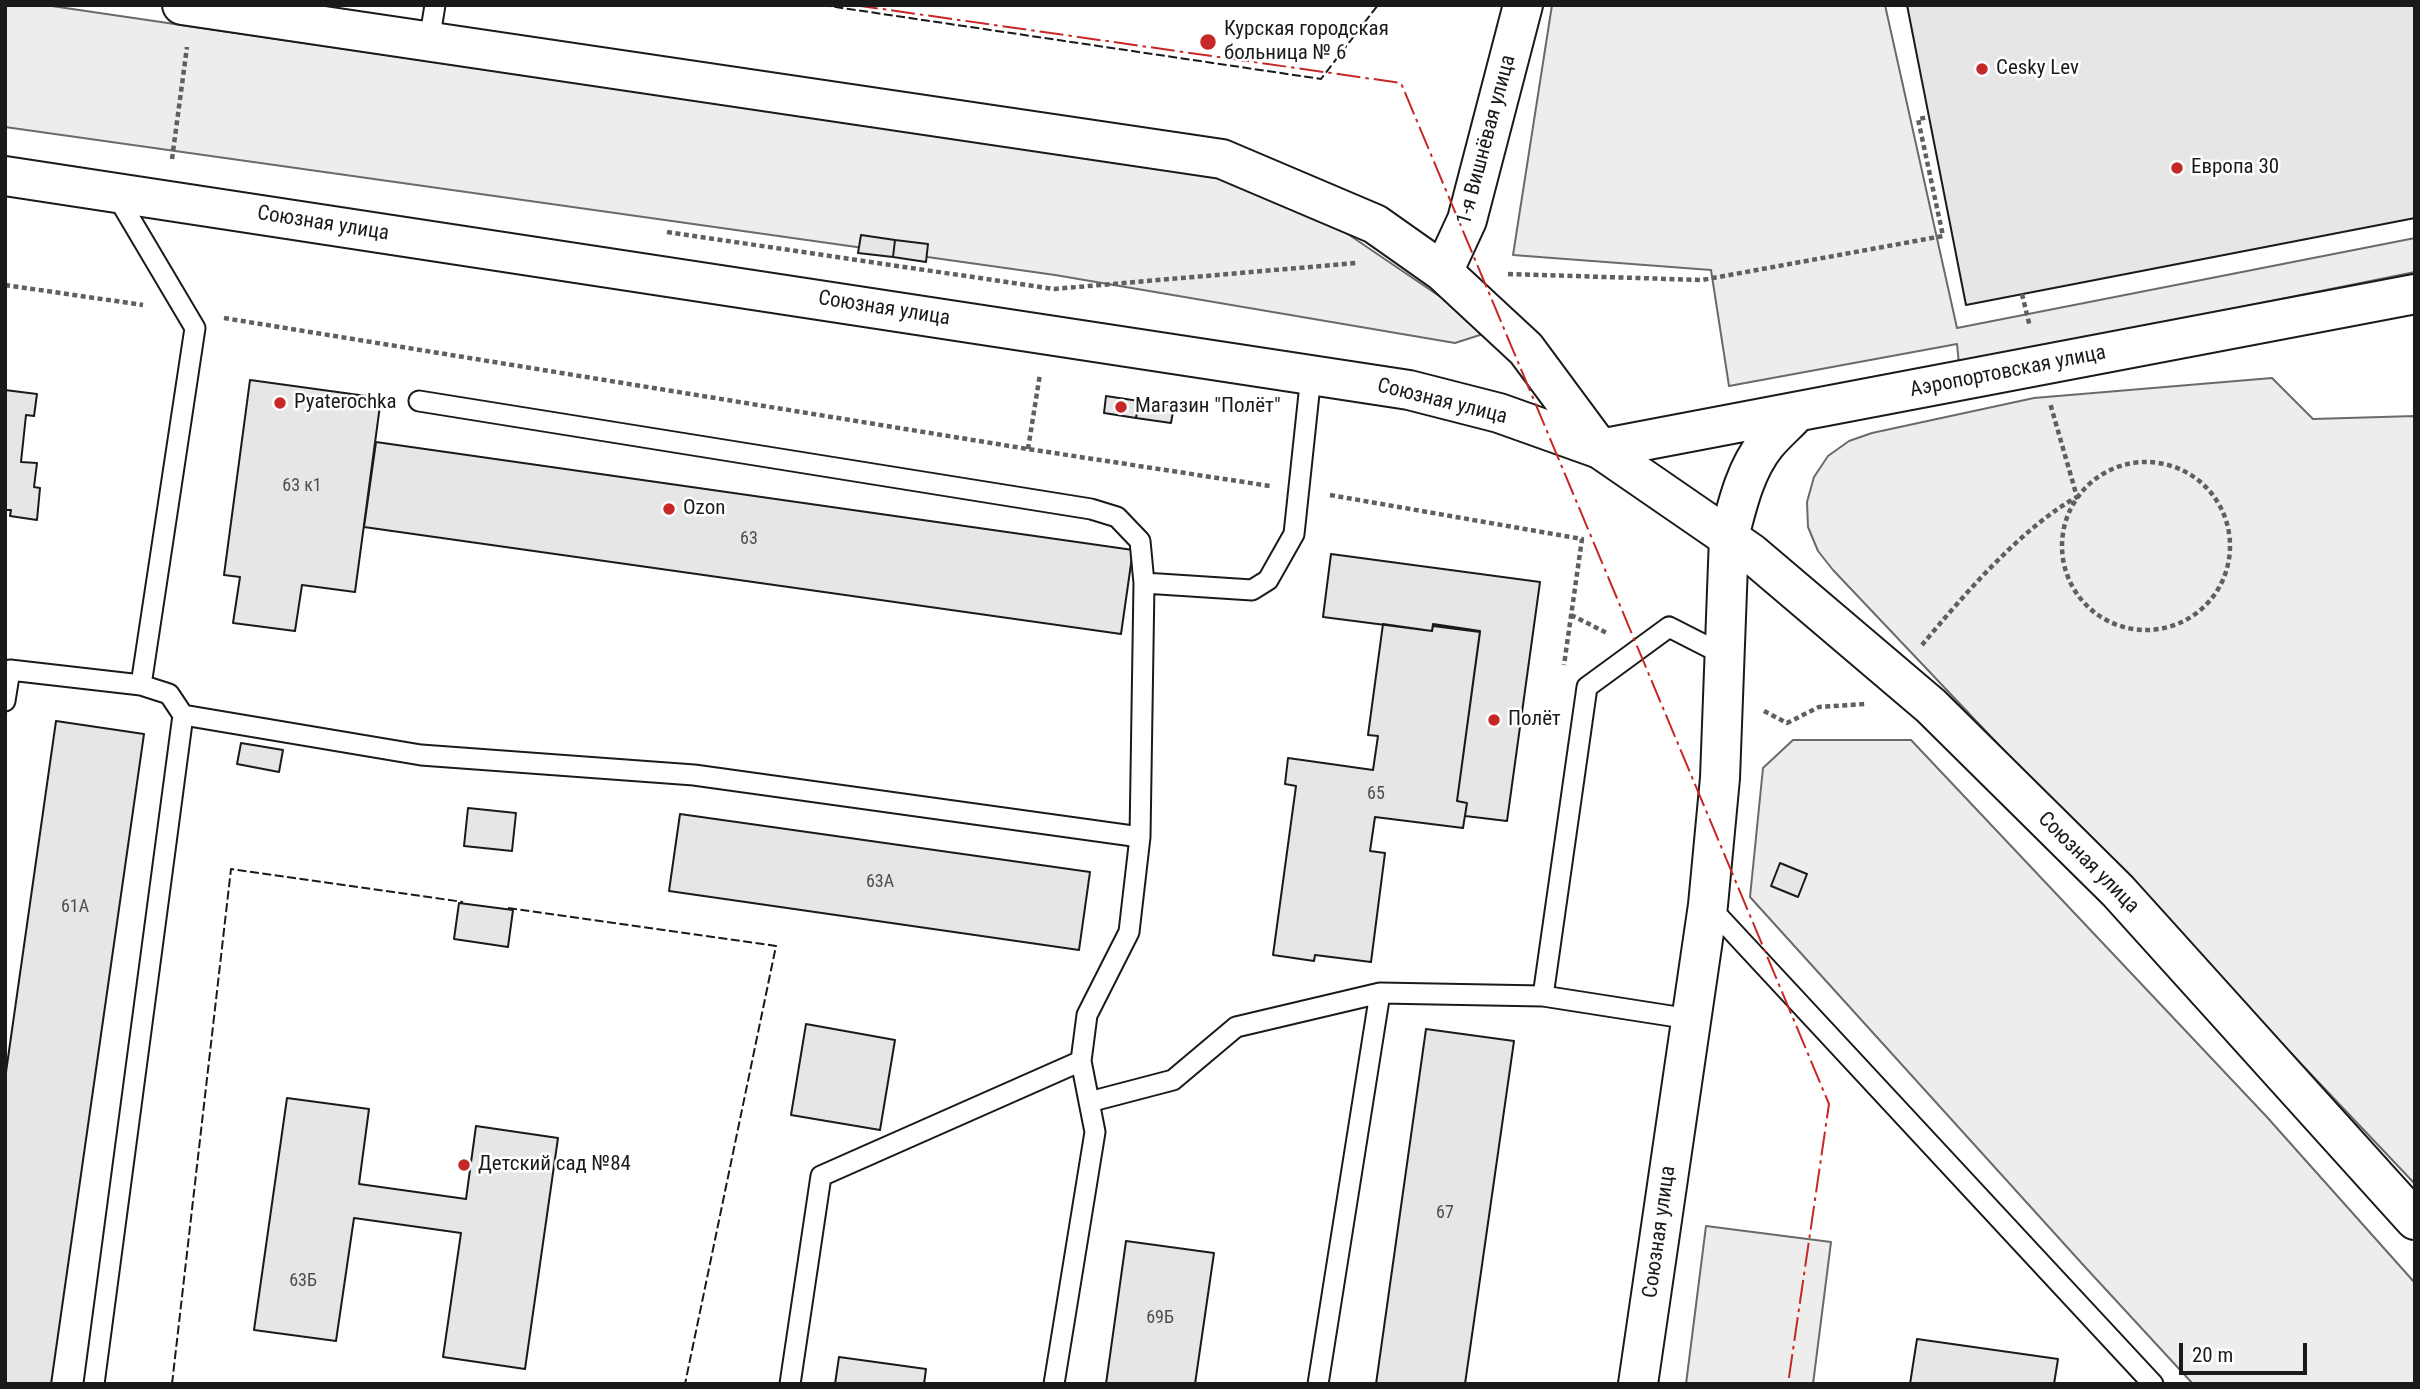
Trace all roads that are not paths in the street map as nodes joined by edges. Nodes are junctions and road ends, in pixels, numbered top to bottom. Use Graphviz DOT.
graph roads {
  1 [pos="435,5"];
  2 [pos="1523,5"];
  3 [pos="187,6"];
  4 [pos="429,42"];
  5 [pos="5,176"];
  6 [pos="115,192"];
  7 [pos="1443,272"];
  8 [pos="2415,294"];
  9 [pos="1311,375"];
  10 [pos="419,401"];
  11 [pos="1797,412"];
  12 [pos="1600,449"];
  13 [pos="1729,537"];
  14 [pos="1144,583"];
  15 [pos="1724,655"];
  16 [pos="7,670"];
  17 [pos="141,685"];
  18 [pos="5,701"];
  19 [pos="183,715"];
  20 [pos="1140,838"];
  21 [pos="1708,905"];
  22 [pos="1380,993"];
  23 [pos="1543,996"];
  24 [pos="1690,1019"];
  25 [pos="1081,1060"];
  26 [pos="1089,1102"];
  27 [pos="2415,1220"];
  28 [pos="94,1384"];
  29 [pos="790,1384"];
  30 [pos="1054,1384"];
  31 [pos="1318,1384"];
  32 [pos="1638,1384"];
  33 [pos="2153,1384"];
  1 -- 4 [label="lane"];
  2 -- 7 [label="street, 1-я Вишнёвая улица"];
  3 -- 4 [label="street"];
  4 -- 7 [label="street"];
  5 -- 6 [label="street, Союзная улица"];
  6 -- 9 [label="street, Союзная улица"];
  6 -- 17 [label="lane"];
  7 -- 12 [label="street"];
  8 -- 11 [label="street, Аэропортовская улица"];
  9 -- 12 [label="street, Союзная улица"];
  9 -- 14 [label="lane"];
  10 -- 14 [label="lane"];
  11 -- 12 [label="street, Аэропортовская улица"];
  11 -- 13 [label="street"];
  12 -- 13 [label="street, Союзная улица"];
  13 -- 15 [label="street, Союзная улица"];
  13 -- 27 [label="street, Союзная улица"];
  14 -- 20 [label="lane"];
  15 -- 21 [label="street, Союзная улица"];
  15 -- 23 [label="lane"];
  16 -- 17 [label="lane"];
  16 -- 18 [label="lane"];
  17 -- 19 [label="lane"];
  19 -- 20 [label="lane"];
  19 -- 28 [label="lane"];
  20 -- 25 [label="lane"];
  21 -- 24 [label="street, Союзная улица"];
  21 -- 33 [label="lane"];
  22 -- 23 [label="lane"];
  22 -- 26 [label="lane"];
  22 -- 31 [label="lane"];
  23 -- 24 [label="lane"];
  24 -- 32 [label="street, Союзная улица"];
  25 -- 26 [label="lane"];
  25 -- 29 [label="lane"];
  26 -- 30 [label="lane"];
}
